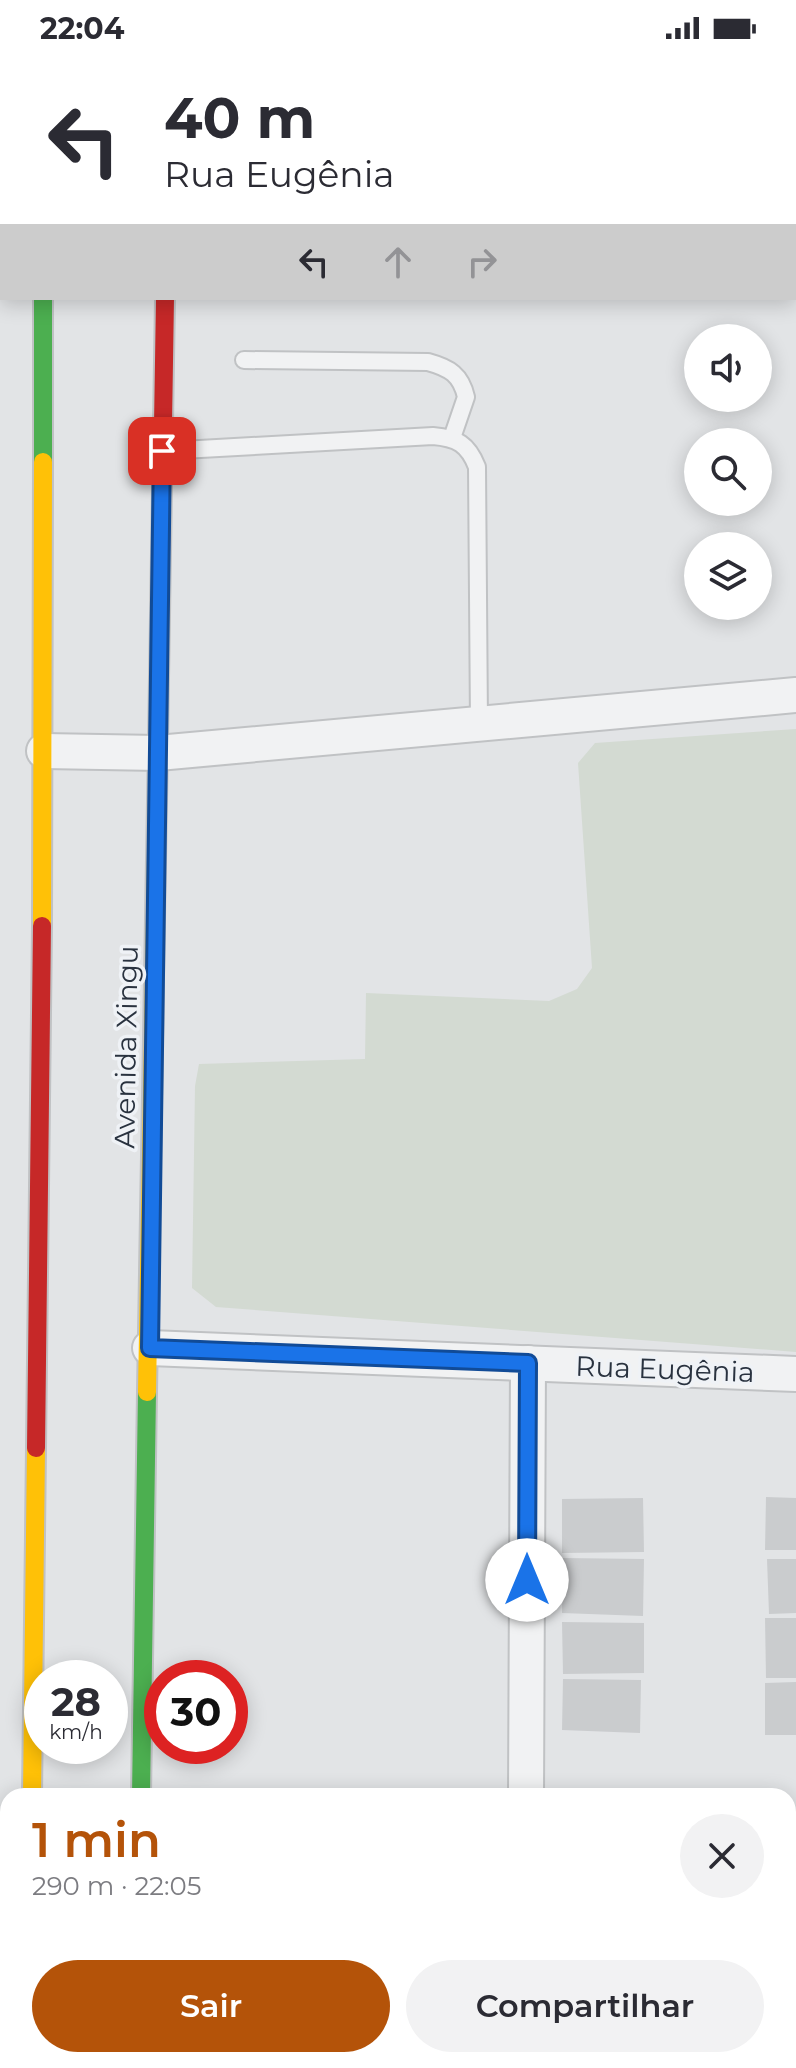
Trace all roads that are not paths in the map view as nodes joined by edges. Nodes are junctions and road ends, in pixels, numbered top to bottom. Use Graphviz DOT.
graph roads {
  1 [pos="43,300"];
  2 [pos="165,300"];
  3 [pos="244,360"];
  4 [pos="452,438"];
  5 [pos="162,451"];
  6 [pos="796,695"];
  7 [pos="479,724"];
  8 [pos="44,751"];
  9 [pos="158,753"];
  10 [pos="150,1348"];
  11 [pos="528,1363"];
  12 [pos="796,1374"];
  13 [pos="32,1788"];
  14 [pos="141,1788"];
  15 [pos="526,1788"];
  1 -- 8 [label="main road"];
  2 -- 5 [label="main road, Avenida Xingu"];
  3 -- 4 [label="lane"];
  4 -- 5 [label="lane"];
  4 -- 7 [label="lane"];
  5 -- 9 [label="main road, Avenida Xingu"];
  6 -- 7 [label="street"];
  7 -- 9 [label="street"];
  8 -- 9 [label="street"];
  8 -- 13 [label="main road"];
  9 -- 10 [label="main road, Avenida Xingu"];
  10 -- 11 [label="street, Rua Eugênia"];
  10 -- 14 [label="main road, Avenida Xingu"];
  11 -- 12 [label="street, Rua Eugênia"];
  11 -- 15 [label="street"];
}
